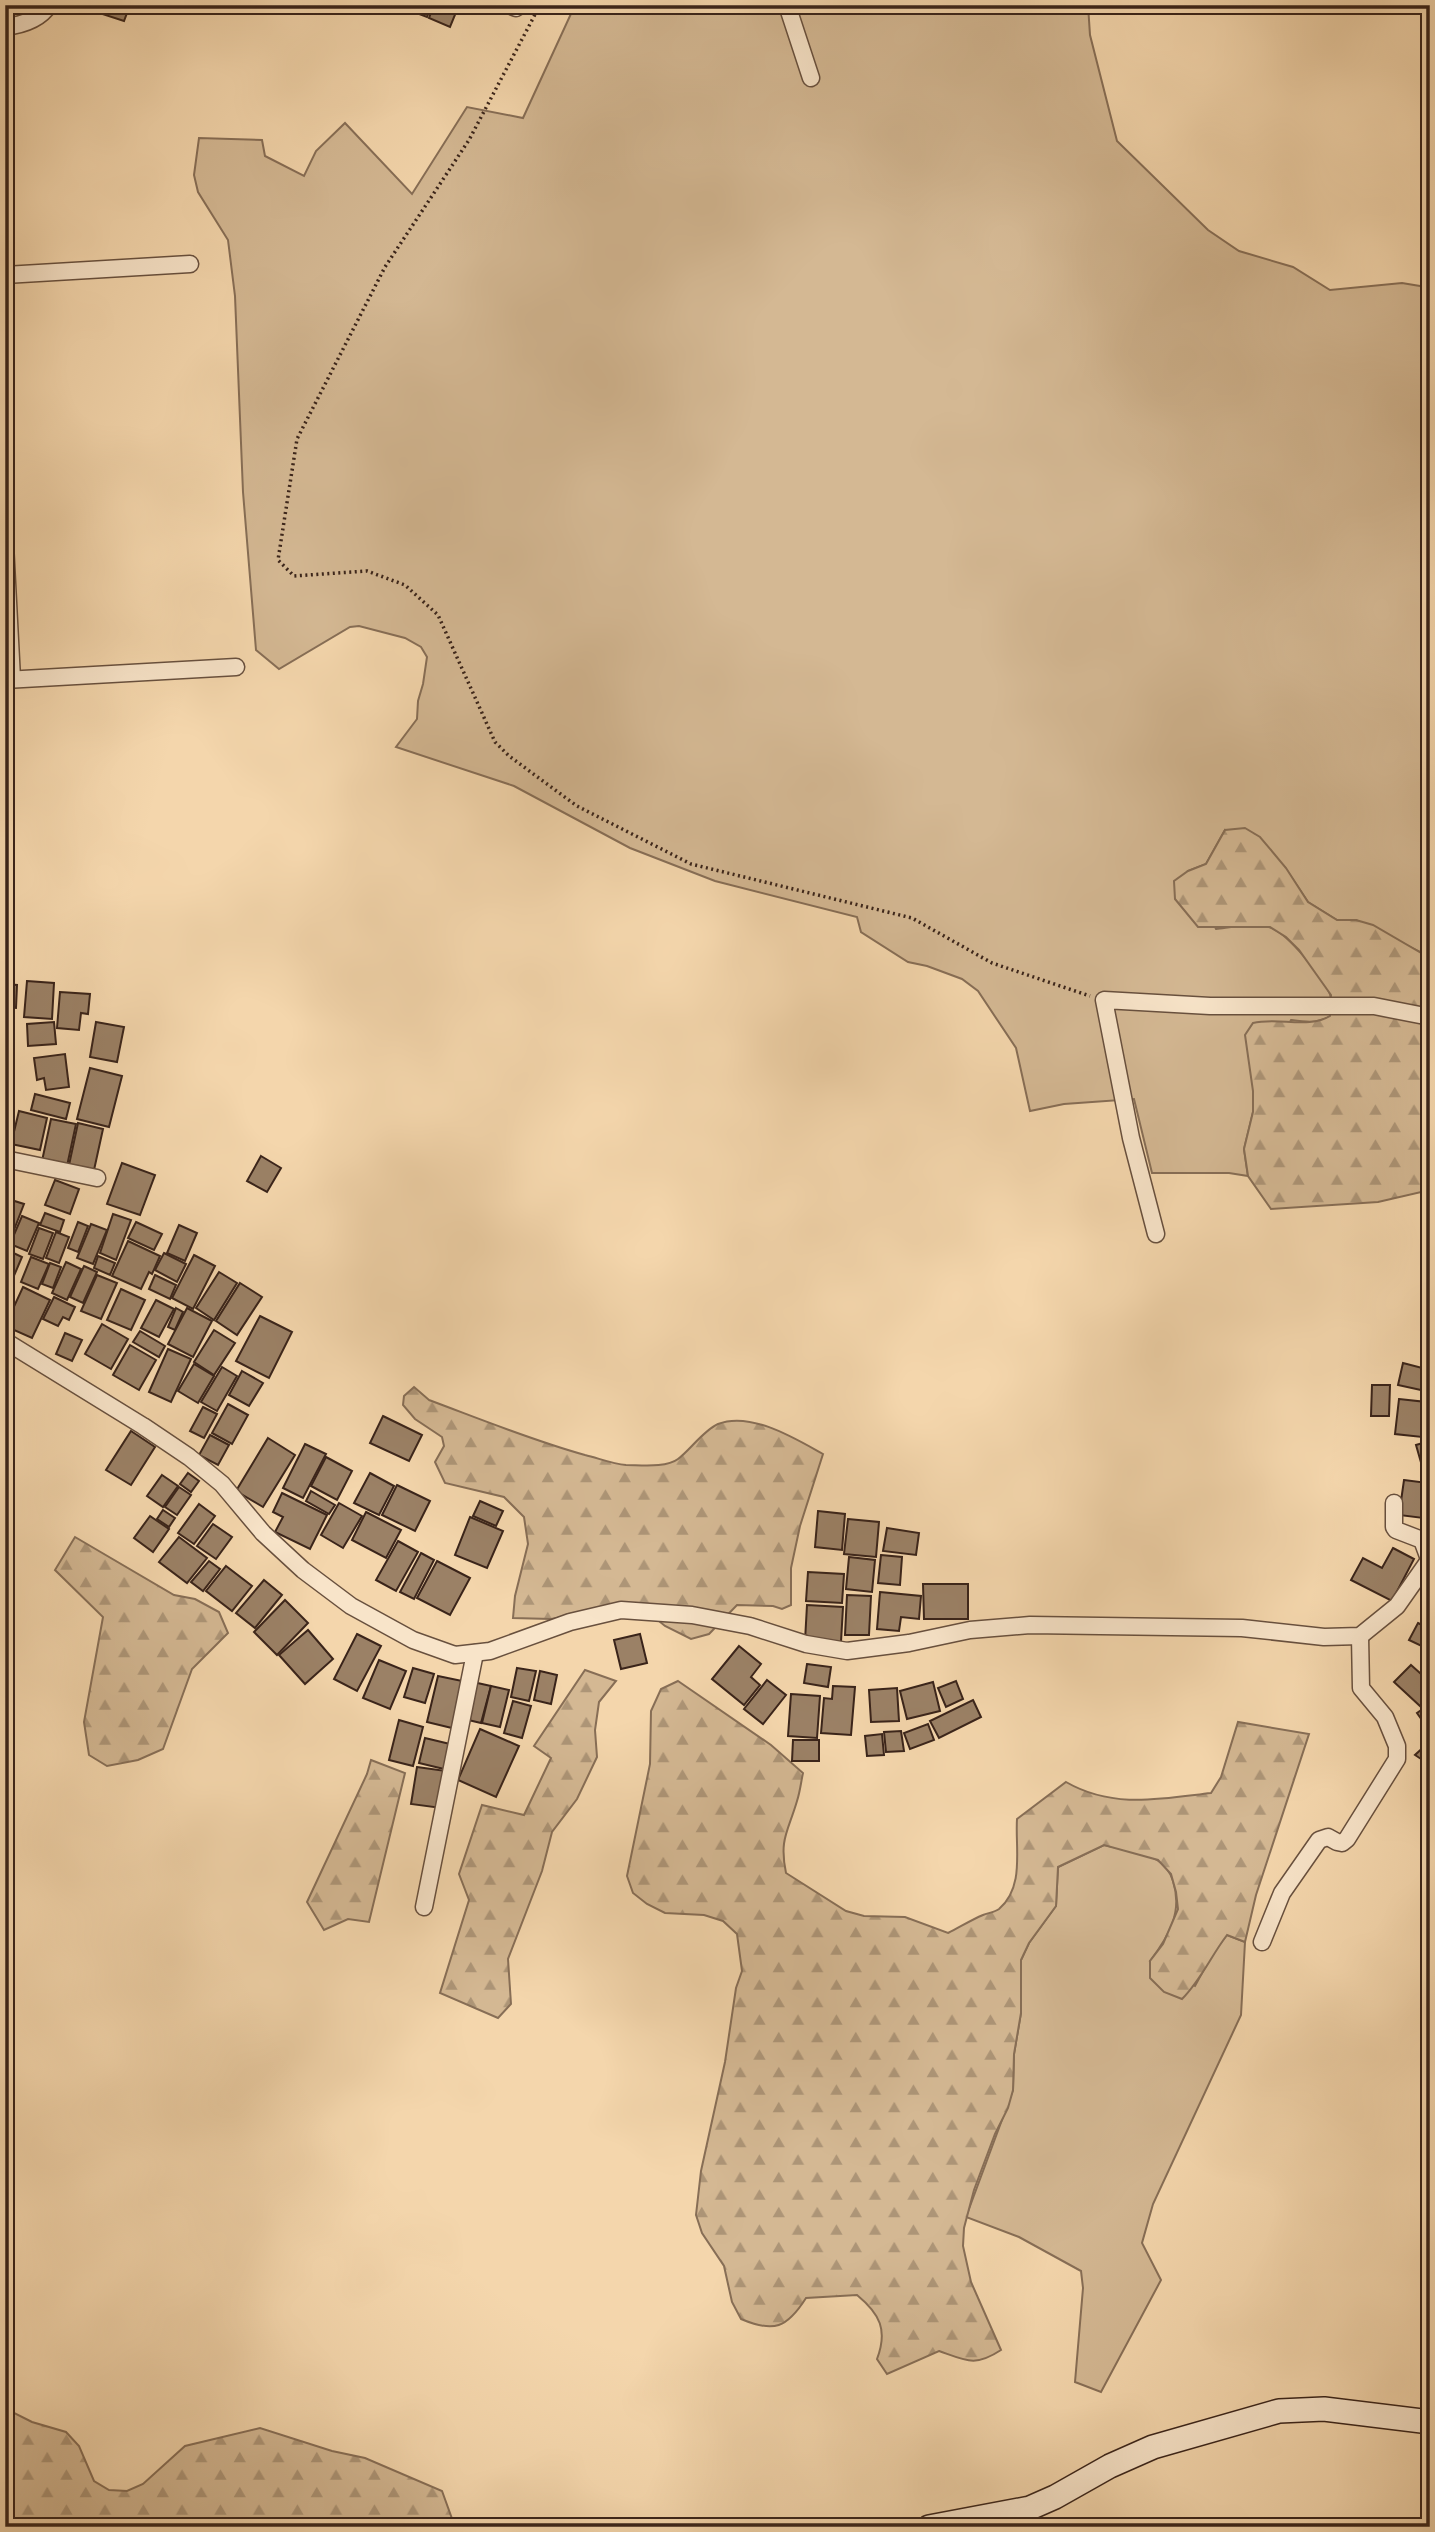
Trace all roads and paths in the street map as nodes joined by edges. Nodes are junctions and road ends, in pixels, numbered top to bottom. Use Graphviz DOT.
graph roads {
  1 [pos="49,5"];
  2 [pos="509,5"];
  3 [pos="517,5"];
  4 [pos="540,5"];
  5 [pos="787,5"];
  6 [pos="5,27"];
  7 [pos="811,78"];
  8 [pos="190,264"];
  9 [pos="5,275"];
  10 [pos="5,544"];
  11 [pos="236,667"];
  12 [pos="9,680"];
  13 [pos="1104,1000"];
  14 [pos="1430,1017"];
  15 [pos="5,1159"];
  16 [pos="97,1178"];
  17 [pos="1156,1234"];
  18 [pos="5,1341"];
  19 [pos="1394,1503"];
  20 [pos="1430,1559"];
  21 [pos="1360,1636"];
  22 [pos="475,1653"];
  23 [pos="424,1907"];
  24 [pos="1262,1942"];
  25 [pos="1430,2422"];
  26 [pos="929,2527"];
  1 -- 6 [label="street"];
  2 -- 3 [label="street"];
  4 -- 13 [label="path"];
  5 -- 7 [label="street"];
  8 -- 9 [label="street"];
  10 -- 12 [label="street"];
  11 -- 12 [label="street"];
  13 -- 14 [label="street"];
  13 -- 17 [label="street"];
  15 -- 16 [label="street"];
  18 -- 22 [label="street"];
  19 -- 20 [label="street"];
  20 -- 21 [label="street"];
  21 -- 22 [label="street"];
  21 -- 24 [label="street"];
  22 -- 23 [label="street"];
  25 -- 26 [label="street"];
}
